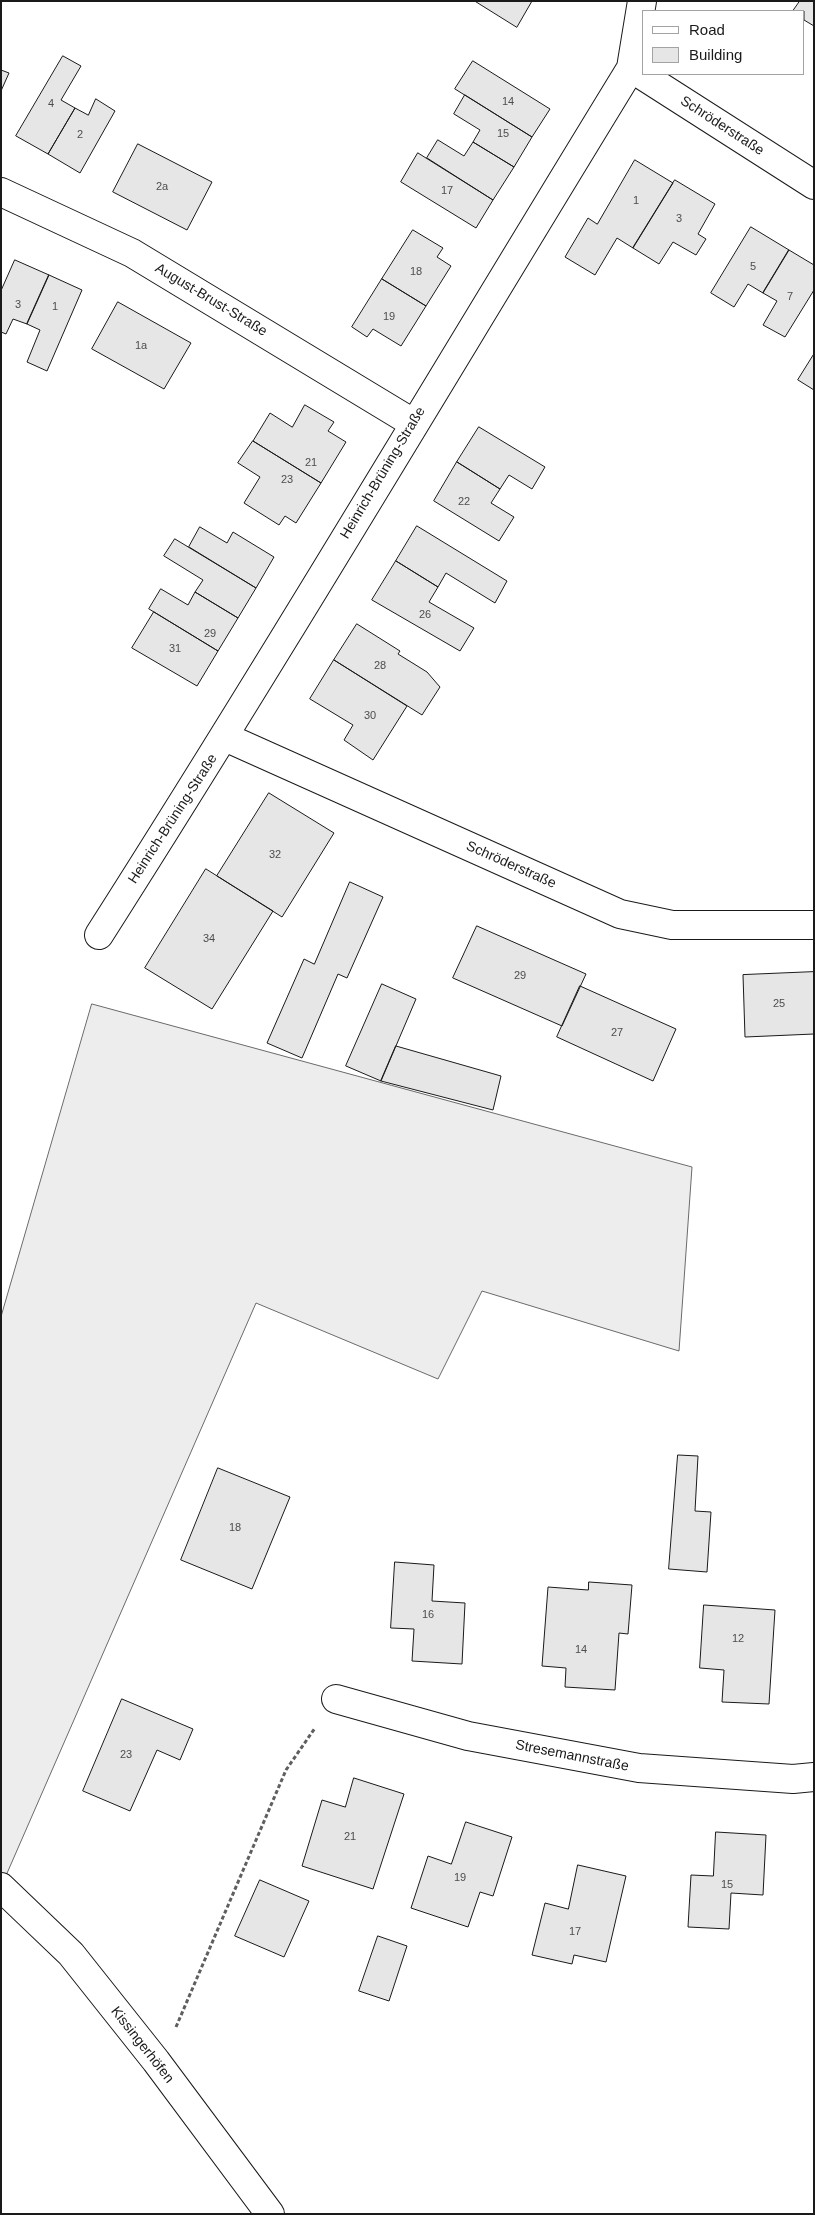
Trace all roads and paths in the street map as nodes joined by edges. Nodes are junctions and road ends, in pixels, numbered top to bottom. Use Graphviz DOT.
graph roads {
  1 [pos="642,1"];
  2 [pos="631,68"];
  3 [pos="814,185"];
  4 [pos="1,192"];
  5 [pos="413,423"];
  6 [pos="225,737"];
  7 [pos="814,925"];
  8 [pos="99,935"];
  9 [pos="336,1699"];
  10 [pos="814,1777"];
  11 [pos="1,1887"];
  12 [pos="156,2062"];
  13 [pos="270,2214"];
  1 -- 2 [label="street, Heinrich-Brüning-Straße"];
  2 -- 3 [label="street, Schröderstraße"];
  2 -- 5 [label="street, Heinrich-Brüning-Straße"];
  4 -- 5 [label="street, August-Brust-Straße"];
  5 -- 6 [label="street, Heinrich-Brüning-Straße"];
  6 -- 7 [label="street, Schröderstraße"];
  6 -- 8 [label="street, Heinrich-Brüning-Straße"];
  9 -- 10 [label="street, Stresemannstraße"];
  9 -- 12 [label="path"];
  11 -- 12 [label="street, Kissingerhöfen"];
  12 -- 13 [label="street, Kissingerhöfen"];
}
